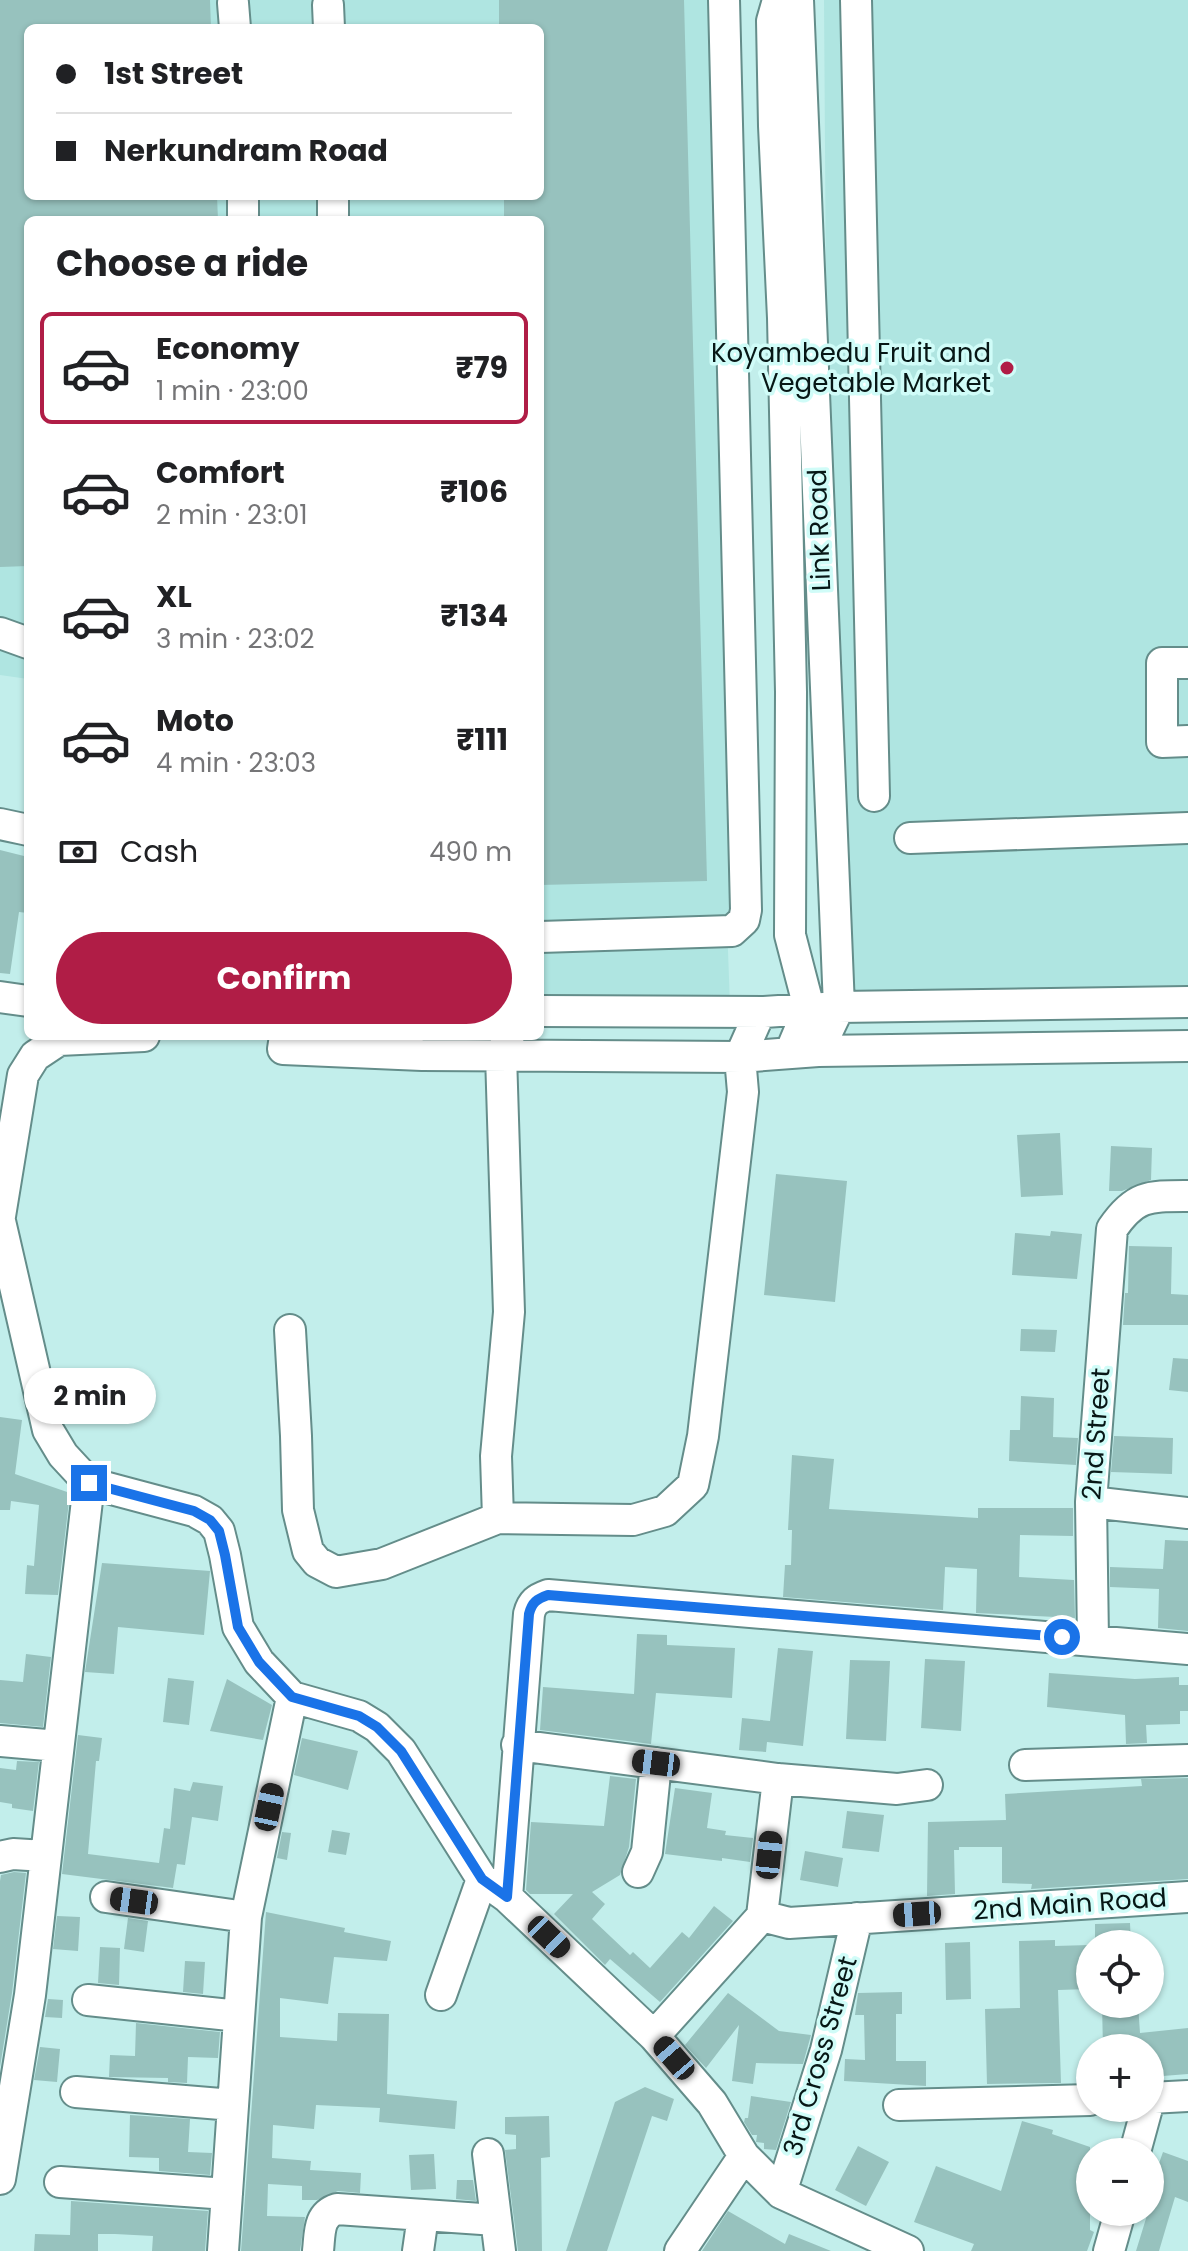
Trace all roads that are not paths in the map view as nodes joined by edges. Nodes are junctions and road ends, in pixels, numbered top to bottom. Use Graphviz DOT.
graph roads {
  1 [pos="724,0"];
  2 [pos="856,0"];
  3 [pos="791,1"];
  4 [pos="0,633"];
  5 [pos="24,642"];
  6 [pos="1188,663"];
  7 [pos="1188,741"];
  8 [pos="874,796"];
  9 [pos="0,824"];
  10 [pos="1188,828"];
  11 [pos="24,829"];
  12 [pos="910,838"];
  13 [pos="544,937"];
  14 [pos="1188,1002"];
  15 [pos="839,1007"];
  16 [pos="809,1008"];
  17 [pos="544,1011"];
  18 [pos="760,1012"];
  19 [pos="50,1040"];
  20 [pos="284,1040"];
  21 [pos="426,1045"];
  22 [pos="505,1045"];
  23 [pos="1188,1046"];
  24 [pos="804,1052"];
  25 [pos="740,1057"];
  26 [pos="1188,1196"];
  27 [pos="0,1218"];
  28 [pos="290,1330"];
  29 [pos="89,1483"];
  30 [pos="1091,1502"];
  31 [pos="1188,1513"];
  32 [pos="498,1518"];
  33 [pos="1093,1640"];
  34 [pos="1188,1649"];
  35 [pos="292,1697"];
  36 [pos="0,1741"];
  37 [pos="517,1745"];
  38 [pos="58,1746"];
  39 [pos="1188,1760"];
  40 [pos="656,1763"];
  41 [pos="1025,1765"];
  42 [pos="778,1779"];
  43 [pos="927,1785"];
  44 [pos="45,1856"];
  45 [pos="0,1857"];
  46 [pos="638,1872"];
  47 [pos="482,1879"];
  48 [pos="106,1897"];
  49 [pos="507,1897"];
  50 [pos="1188,1897"];
  51 [pos="762,1916"];
  52 [pos="246,1917"];
  53 [pos="857,1918"];
  54 [pos="441,1995"];
  55 [pos="88,2000"];
  56 [pos="239,2016"];
  57 [pos="654,2036"];
  58 [pos="76,2092"];
  59 [pos="1188,2096"];
  60 [pos="1164,2097"];
  61 [pos="1076,2100"];
  62 [pos="233,2105"];
  63 [pos="899,2105"];
  64 [pos="488,2154"];
  65 [pos="744,2156"];
  66 [pos="0,2179"];
  67 [pos="60,2182"];
  68 [pos="781,2193"];
  69 [pos="227,2194"];
  70 [pos="423,2216"];
  71 [pos="496,2220"];
  72 [pos="1116,2226"];
  73 [pos="223,2251"];
  74 [pos="318,2251"];
  75 [pos="418,2251"];
  76 [pos="500,2251"];
  77 [pos="680,2251"];
  78 [pos="908,2251"];
  79 [pos="1109,2251"];
  1 -- 13 [label="street"];
  2 -- 8 [label="street"];
  3 -- 15 [label="street, Link Road"];
  3 -- 16 [label="street"];
  4 -- 5 [label="street"];
  6 -- 7 [label="street"];
  9 -- 11 [label="street"];
  10 -- 12 [label="street"];
  14 -- 15 [label="street"];
  15 -- 16 [label="street"];
  15 -- 24 [label="street, Link Road"];
  16 -- 18 [label="street"];
  16 -- 24 [label="street"];
  17 -- 18 [label="street"];
  18 -- 25 [label="street"];
  19 -- 27 [label="street"];
  20 -- 21 [label="street"];
  21 -- 22 [label="street"];
  22 -- 25 [label="street"];
  22 -- 32 [label="street"];
  23 -- 24 [label="street"];
  24 -- 25 [label="street"];
  25 -- 32 [label="street"];
  26 -- 30 [label="street, 2nd Street"];
  27 -- 29 [label="street"];
  28 -- 32 [label="street"];
  29 -- 35 [label="street"];
  29 -- 38 [label="street"];
  30 -- 31 [label="street"];
  30 -- 33 [label="street, 2nd Street"];
  33 -- 34 [label="street"];
  33 -- 37 [label="street"];
  35 -- 47 [label="street"];
  35 -- 52 [label="street"];
  36 -- 38 [label="street"];
  37 -- 40 [label="street"];
  37 -- 49 [label="street"];
  38 -- 44 [label="street"];
  39 -- 41 [label="street"];
  40 -- 42 [label="street"];
  40 -- 46 [label="street"];
  42 -- 43 [label="street"];
  42 -- 51 [label="street"];
  44 -- 45 [label="street"];
  44 -- 66 [label="street"];
  47 -- 49 [label="street"];
  47 -- 54 [label="street"];
  48 -- 52 [label="street"];
  49 -- 57 [label="street"];
  50 -- 53 [label="street, 2nd Main Road"];
  51 -- 53 [label="street, 2nd Main Road"];
  51 -- 57 [label="street"];
  52 -- 56 [label="street"];
  53 -- 68 [label="street, 3rd Cross Street"];
  55 -- 56 [label="street"];
  56 -- 62 [label="street"];
  57 -- 65 [label="street"];
  58 -- 62 [label="street"];
  59 -- 60 [label="street"];
  61 -- 63 [label="street"];
  62 -- 69 [label="street"];
  64 -- 71 [label="street"];
  65 -- 68 [label="street"];
  65 -- 77 [label="street"];
  67 -- 69 [label="street"];
  68 -- 78 [label="street"];
  69 -- 73 [label="street"];
  70 -- 71 [label="street"];
  70 -- 74 [label="street"];
  70 -- 75 [label="street"];
  71 -- 76 [label="street"];
  72 -- 79 [label="street"];
}
